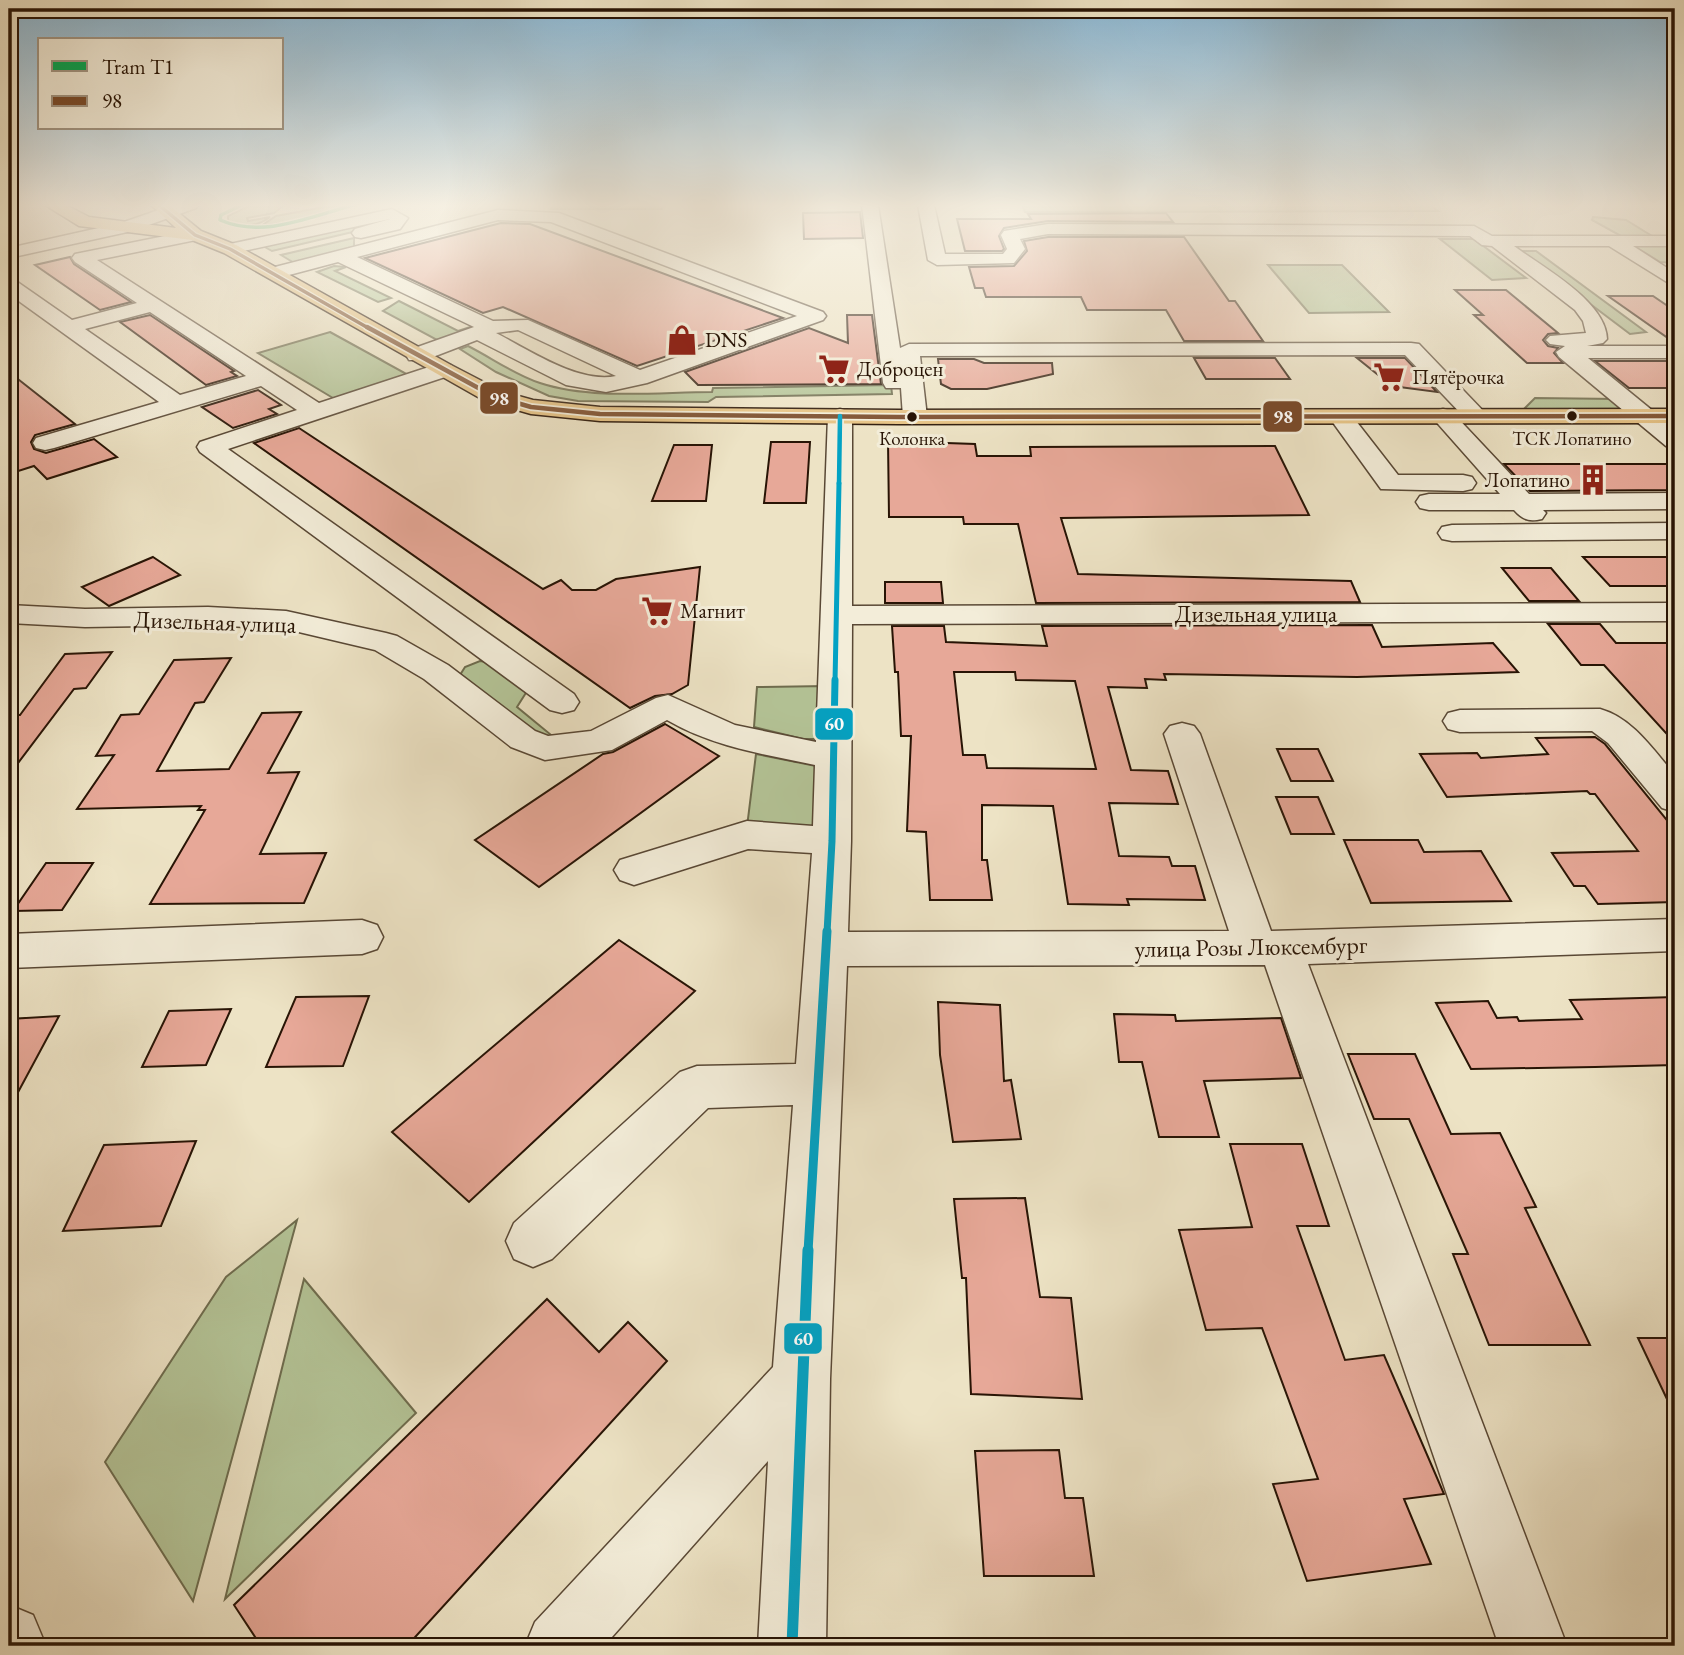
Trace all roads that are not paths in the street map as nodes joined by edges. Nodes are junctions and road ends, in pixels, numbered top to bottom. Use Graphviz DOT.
graph roads {
  1 [pos="116,282"];
  2 [pos="290,282"];
  3 [pos="391,282"];
  4 [pos="726,282"];
  5 [pos="883,282"];
  6 [pos="1551,282"];
  7 [pos="9,285"];
  8 [pos="151,306"];
  9 [pos="68,327"];
  10 [pos="485,330"];
  11 [pos="1567,352"];
  12 [pos="1675,352"];
  13 [pos="416,355"];
  14 [pos="443,370"];
  15 [pos="263,377"];
  16 [pos="177,404"];
  17 [pos="316,412"];
  18 [pos="840,416"];
  19 [pos="1341,416"];
  20 [pos="1443,416"];
  21 [pos="1476,416"];
  22 [pos="1644,416"];
  23 [pos="1675,416"];
  24 [pos="907,417"];
  25 [pos="1675,441"];
  26 [pos="45,443"];
  27 [pos="1479,483"];
  28 [pos="1429,502"];
  29 [pos="1521,502"];
  30 [pos="1675,502"];
  31 [pos="1548,531"];
  32 [pos="1675,531"];
  33 [pos="1452,533"];
  34 [pos="1675,612"];
  35 [pos="9,614"];
  36 [pos="836,615"];
  37 [pos="562,702"];
  38 [pos="1460,722"];
  39 [pos="1182,734"];
  40 [pos="832,757"];
  41 [pos="1675,799"];
  42 [pos="832,841"];
  43 [pos="634,870"];
  44 [pos="1675,935"];
  45 [pos="362,937"];
  46 [pos="1269,948"];
  47 [pos="827,949"];
  48 [pos="9,951"];
  49 [pos="816,1084"];
  50 [pos="533,1241"];
  51 [pos="801,1379"];
  52 [pos="9,1639"];
  53 [pos="12,1646"];
  54 [pos="559,1646"];
  55 [pos="792,1646"];
  56 [pos="1533,1646"];
  1 -- 8 [label="street"];
  2 -- 13 [label="main road"];
  3 -- 10 [label="street"];
  4 -- 10 [label="street"];
  5 -- 24 [label="street"];
  6 -- 11 [label="street"];
  7 -- 9 [label="street"];
  8 -- 9 [label="street"];
  8 -- 15 [label="street"];
  9 -- 16 [label="street"];
  10 -- 13 [label="street"];
  11 -- 12 [label="street"];
  11 -- 22 [label="street"];
  13 -- 14 [label="main road"];
  14 -- 17 [label="street"];
  14 -- 18 [label="main road"];
  15 -- 16 [label="street"];
  15 -- 17 [label="street"];
  16 -- 26 [label="street"];
  17 -- 37 [label="street"];
  18 -- 24 [label="main road"];
  18 -- 36 [label="street"];
  19 -- 20 [label="main road"];
  19 -- 24 [label="main road"];
  19 -- 27 [label="street"];
  20 -- 21 [label="main road"];
  20 -- 29 [label="street"];
  21 -- 22 [label="main road"];
  21 -- 24 [label="street"];
  22 -- 23 [label="main road"];
  22 -- 25 [label="street"];
  28 -- 29 [label="street"];
  29 -- 30 [label="street"];
  29 -- 31 [label="street"];
  31 -- 32 [label="street"];
  31 -- 33 [label="street"];
  34 -- 36 [label="street, Дизельная улица"];
  35 -- 40 [label="street, Дизельная улица"];
  36 -- 40 [label="street"];
  38 -- 41 [label="street"];
  39 -- 46 [label="street"];
  40 -- 42 [label="street"];
  42 -- 43 [label="street"];
  42 -- 47 [label="street"];
  44 -- 46 [label="street, улица Розы Люксембург"];
  45 -- 48 [label="street"];
  46 -- 47 [label="street, улица Розы Люксембург"];
  46 -- 56 [label="street"];
  47 -- 49 [label="street"];
  49 -- 50 [label="street"];
  49 -- 51 [label="street"];
  51 -- 54 [label="street"];
  51 -- 55 [label="street"];
  52 -- 53 [label="street"];
}
